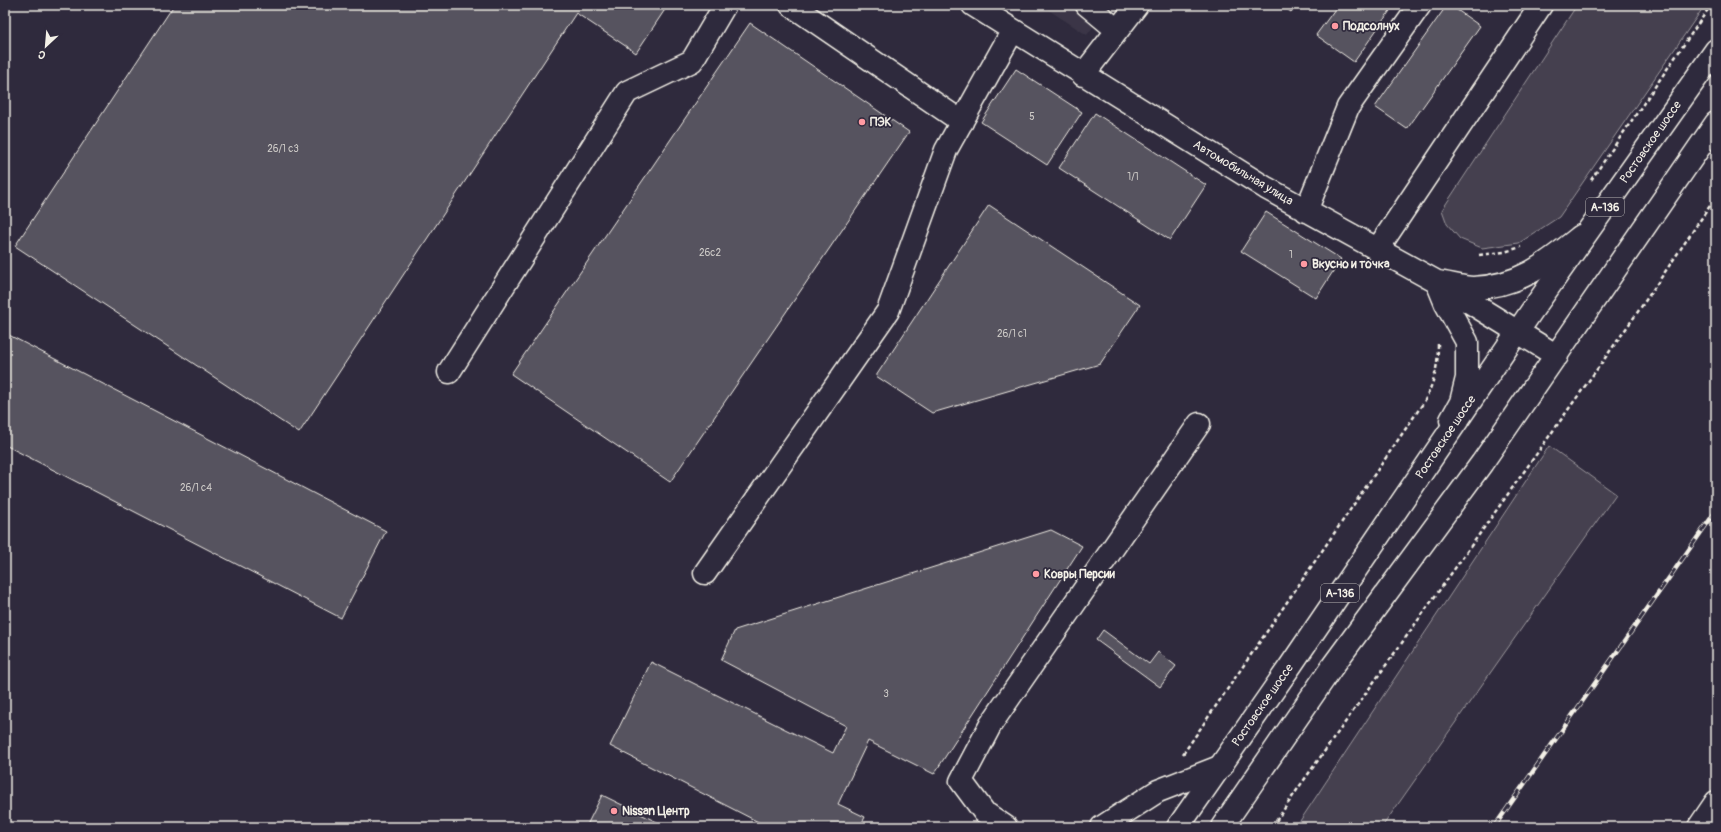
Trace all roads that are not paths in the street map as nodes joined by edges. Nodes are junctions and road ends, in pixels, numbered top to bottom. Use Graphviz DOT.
graph roads {
  1 [pos="725,5"];
  2 [pos="791,5"];
  3 [pos="973,5"];
  4 [pos="1087,5"];
  5 [pos="1136,5"];
  6 [pos="1420,5"];
  7 [pos="1541,5"];
  8 [pos="1013,30"];
  9 [pos="1117,30"];
  10 [pos="1716,50"];
  11 [pos="1083,74"];
  12 [pos="962,122"];
  13 [pos="1716,123"];
  14 [pos="1306,211"];
  15 [pos="1588,231"];
  16 [pos="1377,250"];
  17 [pos="1437,282"];
  18 [pos="1518,332"];
  19 [pos="1557,356"];
  20 [pos="449,372"];
  21 [pos="1199,424"];
  22 [pos="1435,453"];
  23 [pos="705,573"];
  24 [pos="1222,766"];
  25 [pos="1716,802"];
  26 [pos="1006,827"];
  27 [pos="1102,827"];
  28 [pos="1178,827"];
  29 [pos="1222,827"];
  30 [pos="1699,827"];
  1 -- 20 [label="main road"];
  2 -- 12 [label="main road"];
  3 -- 8 [label="main road, Автомобильная улица"];
  4 -- 9 [label="main road"];
  5 -- 9 [label="main road"];
  6 -- 14 [label="main road"];
  7 -- 16 [label="main road"];
  8 -- 11 [label="main road, Автомобильная улица"];
  8 -- 12 [label="main road"];
  9 -- 11 [label="main road"];
  10 -- 15 [label="main road, Ростовское шоссе / А-136"];
  11 -- 14 [label="main road, Автомобильная улица"];
  12 -- 23 [label="main road"];
  13 -- 19 [label="main road, А-136"];
  14 -- 16 [label="main road, Автомобильная улица"];
  15 -- 17 [label="main road"];
  15 -- 18 [label="main road, Ростовское шоссе / А-136"];
  16 -- 17 [label="main road, Автомобильная улица"];
  17 -- 18 [label="main road, Автомобильная улица"];
  17 -- 22 [label="main road"];
  18 -- 19 [label="main road, Автомобильная улица"];
  18 -- 22 [label="main road, Ростовское шоссе / А-136"];
  19 -- 29 [label="main road, А-136"];
  21 -- 26 [label="main road"];
  22 -- 24 [label="main road, Ростовское шоссе / А-136"];
  24 -- 27 [label="main road"];
  24 -- 28 [label="main road, Ростовское шоссе / А-136"];
  25 -- 30 [label="main road"];
}
